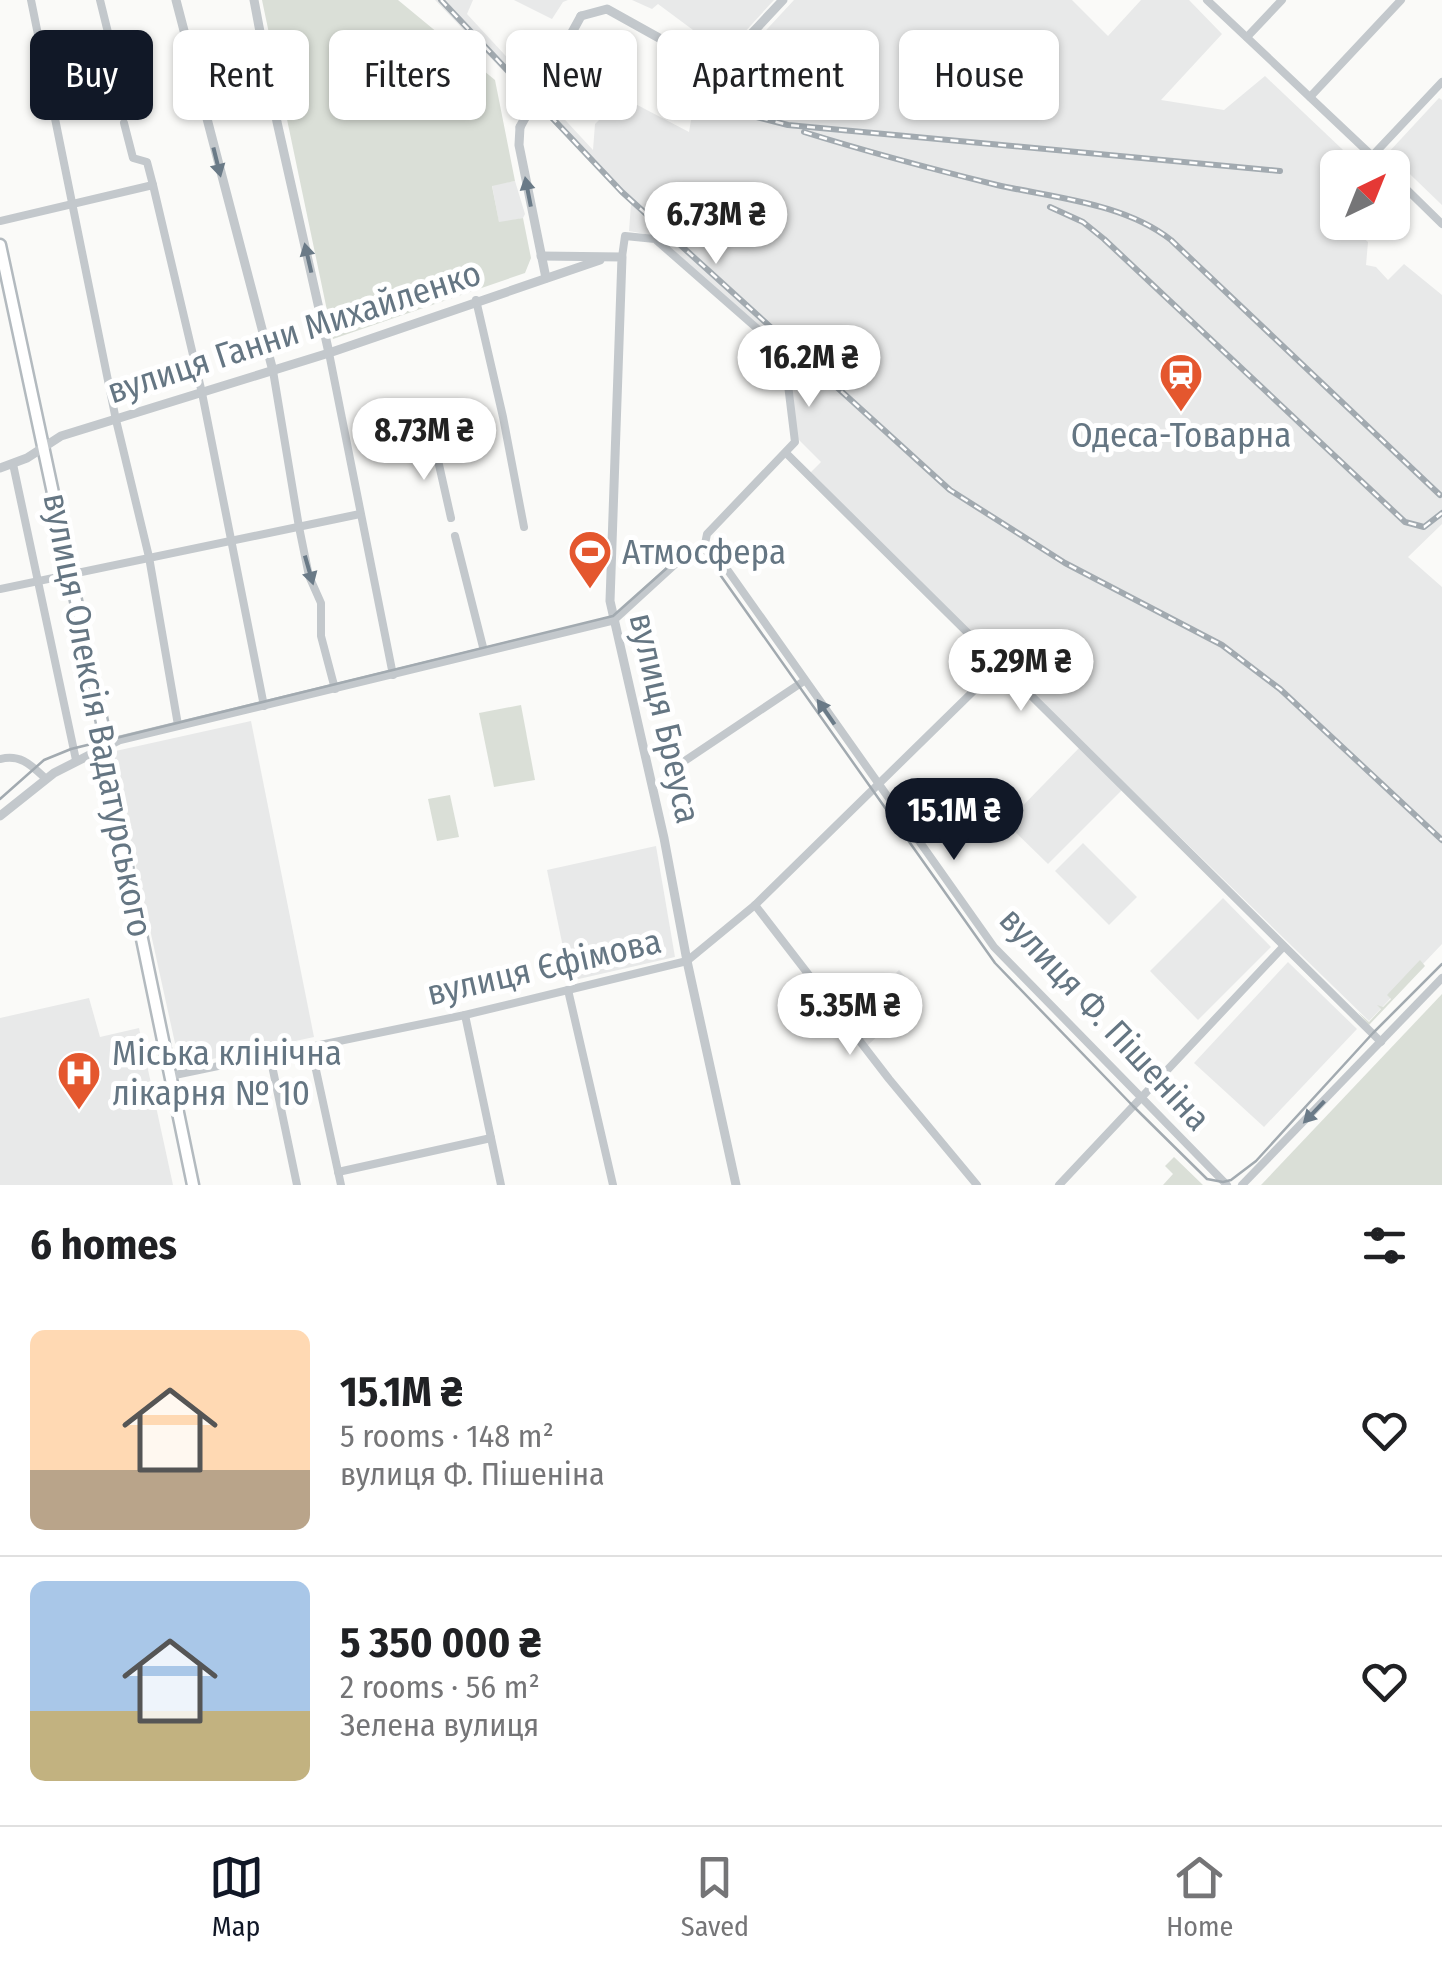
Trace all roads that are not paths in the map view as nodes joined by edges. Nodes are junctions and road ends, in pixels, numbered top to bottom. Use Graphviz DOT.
graph roads {
  1 [pos="31,0"];
  2 [pos="100,0"];
  3 [pos="176,0"];
  4 [pos="254,0"];
  5 [pos="783,0"];
  6 [pos="1207,0"];
  7 [pos="1282,0"];
  8 [pos="1401,0"];
  9 [pos="38,30"];
  10 [pos="107,30"];
  11 [pos="1247,38"];
  12 [pos="1442,82"];
  13 [pos="1310,97"];
  14 [pos="56,120"];
  15 [pos="124,123"];
  16 [pos="1367,150"];
  17 [pos="1379,150"];
  18 [pos="153,185"];
  19 [pos="1410,193"];
  20 [pos="72,204"];
  21 [pos="0,221"];
  22 [pos="1442,224"];
  23 [pos="0,244"];
  24 [pos="540,256"];
  25 [pos="609,257"];
  26 [pos="622,257"];
  27 [pos="546,278"];
  28 [pos="4,288"];
  29 [pos="476,300"];
  30 [pos="329,353"];
  31 [pos="273,371"];
  32 [pos="202,393"];
  33 [pos="116,420"];
  34 [pos="433,438"];
  35 [pos="45,444"];
  36 [pos="786,453"];
  37 [pos="13,464"];
  38 [pos="0,468"];
  39 [pos="360,514"];
  40 [pos="451,518"];
  41 [pos="524,526"];
  42 [pos="299,527"];
  43 [pos="455,536"];
  44 [pos="232,540"];
  45 [pos="705,544"];
  46 [pos="149,557"];
  47 [pos="71,572"];
  48 [pos="38,580"];
  49 [pos="0,589"];
  50 [pos="614,620"];
  51 [pos="484,652"];
  52 [pos="999,666"];
  53 [pos="393,675"];
  54 [pos="804,681"];
  55 [pos="335,690"];
  56 [pos="264,706"];
  57 [pos="178,725"];
  58 [pos="104,746"];
  59 [pos="0,758"];
  60 [pos="76,760"];
  61 [pos="680,764"];
  62 [pos="46,778"];
  63 [pos="876,785"];
  64 [pos="0,816"];
  65 [pos="755,905"];
  66 [pos="1283,947"];
  67 [pos="687,961"];
  68 [pos="1442,978"];
  69 [pos="568,990"];
  70 [pos="466,1015"];
  71 [pos="1382,1042"];
  72 [pos="311,1047"];
  73 [pos="270,1056"];
  74 [pos="170,1076"];
  75 [pos="1140,1098"];
  76 [pos="492,1138"];
  77 [pos="338,1172"];
  78 [pos="194,1185"];
  79 [pos="297,1185"];
  80 [pos="341,1185"];
  81 [pos="501,1185"];
  82 [pos="613,1185"];
  83 [pos="736,1185"];
  84 [pos="978,1185"];
  85 [pos="1059,1185"];
  86 [pos="1227,1185"];
  87 [pos="1242,1185"];
  1 -- 9 [label="street"];
  2 -- 10 [label="street"];
  3 -- 31 [label="street, one-way"];
  30 -- 4 [label="street, one-way"];
  24 -- 5 [label="street, one-way, bridge"];
  6 -- 11 [label="street"];
  7 -- 11 [label="street"];
  8 -- 13 [label="street"];
  11 -- 13 [label="street"];
  12 -- 17 [label="street"];
  13 -- 16 [label="street"];
  14 -- 20 [label="street"];
  15 -- 18 [label="street"];
  18 -- 20 [label="street"];
  18 -- 32 [label="street"];
  19 -- 22 [label="street"];
  20 -- 21 [label="street"];
  20 -- 33 [label="street"];
  23 -- 28 [label="main road, вулиця Олексія Вадатурського"];
  24 -- 25 [label="street, вулиця Ганни Михайленко"];
  24 -- 27 [label="street"];
  25 -- 26 [label="street, вулиця Ганни Михайленко"];
  25 -- 27 [label="street, вулиця Ганни Михайленко"];
  26 -- 36 [label="street"];
  26 -- 50 [label="street, вулиця Бреуса"];
  27 -- 29 [label="street, вулиця Ганни Михайленко"];
  28 -- 35 [label="main road, вулиця Олексія Вадатурського"];
  29 -- 30 [label="street, вулиця Ганни Михайленко"];
  29 -- 41 [label="street"];
  30 -- 31 [label="street, вулиця Ганни Михайленко"];
  30 -- 39 [label="street"];
  31 -- 32 [label="street, вулиця Ганни Михайленко"];
  31 -- 42 [label="street"];
  32 -- 33 [label="street, вулиця Ганни Михайленко"];
  32 -- 44 [label="street"];
  33 -- 35 [label="street, вулиця Ганни Михайленко"];
  33 -- 46 [label="street"];
  34 -- 40 [label="street"];
  35 -- 37 [label="street, вулиця Ганни Михайленко"];
  35 -- 47 [label="main road, вулиця Олексія Вадатурського"];
  36 -- 45 [label="street"];
  36 -- 52 [label="street"];
  37 -- 38 [label="street, вулиця Ганни Михайленко"];
  37 -- 48 [label="street"];
  39 -- 42 [label="street"];
  39 -- 53 [label="street"];
  42 -- 44 [label="street"];
  42 -- 55 [label="street, one-way"];
  43 -- 51 [label="street"];
  44 -- 46 [label="street"];
  44 -- 56 [label="street"];
  45 -- 50 [label="street"];
  45 -- 54 [label="street, вулиця Ф. Пішеніна"];
  46 -- 47 [label="street"];
  46 -- 57 [label="street"];
  47 -- 48 [label="street"];
  47 -- 58 [label="main road, вулиця Олексія Вадатурського"];
  48 -- 49 [label="street"];
  48 -- 60 [label="street"];
  50 -- 51 [label="street"];
  50 -- 67 [label="street, вулиця Бреуса"];
  51 -- 53 [label="street"];
  52 -- 63 [label="street, вулиця Єфімова"];
  52 -- 66 [label="street"];
  53 -- 55 [label="street"];
  54 -- 61 [label="street"];
  63 -- 54 [label="street, вулиця Ф. Пішеніна, one-way"];
  55 -- 56 [label="street"];
  56 -- 57 [label="street"];
  57 -- 58 [label="street"];
  58 -- 60 [label="street"];
  58 -- 74 [label="main road, вулиця Олексія Вадатурського"];
  59 -- 62 [label="street"];
  60 -- 62 [label="street"];
  62 -- 64 [label="street"];
  63 -- 65 [label="street, вулиця Єфімова"];
  63 -- 75 [label="street, вулиця Ф. Пішеніна"];
  65 -- 67 [label="street, вулиця Єфімова"];
  65 -- 84 [label="street"];
  66 -- 71 [label="street"];
  66 -- 75 [label="street"];
  67 -- 69 [label="street, вулиця Єфімова"];
  67 -- 83 [label="street, вулиця Бреуса"];
  68 -- 71 [label="street"];
  69 -- 70 [label="street, вулиця Єфімова"];
  69 -- 82 [label="street"];
  70 -- 72 [label="street, вулиця Єфімова"];
  70 -- 76 [label="street"];
  71 -- 87 [label="street, one-way"];
  72 -- 73 [label="street, вулиця Єфімова"];
  72 -- 77 [label="street"];
  73 -- 74 [label="street, вулиця Єфімова"];
  73 -- 79 [label="street"];
  74 -- 78 [label="main road, вулиця Олексія Вадатурського"];
  75 -- 85 [label="street"];
  75 -- 86 [label="street, вулиця Ф. Пішеніна"];
  76 -- 77 [label="street"];
  76 -- 81 [label="street"];
  77 -- 80 [label="street"];
}
